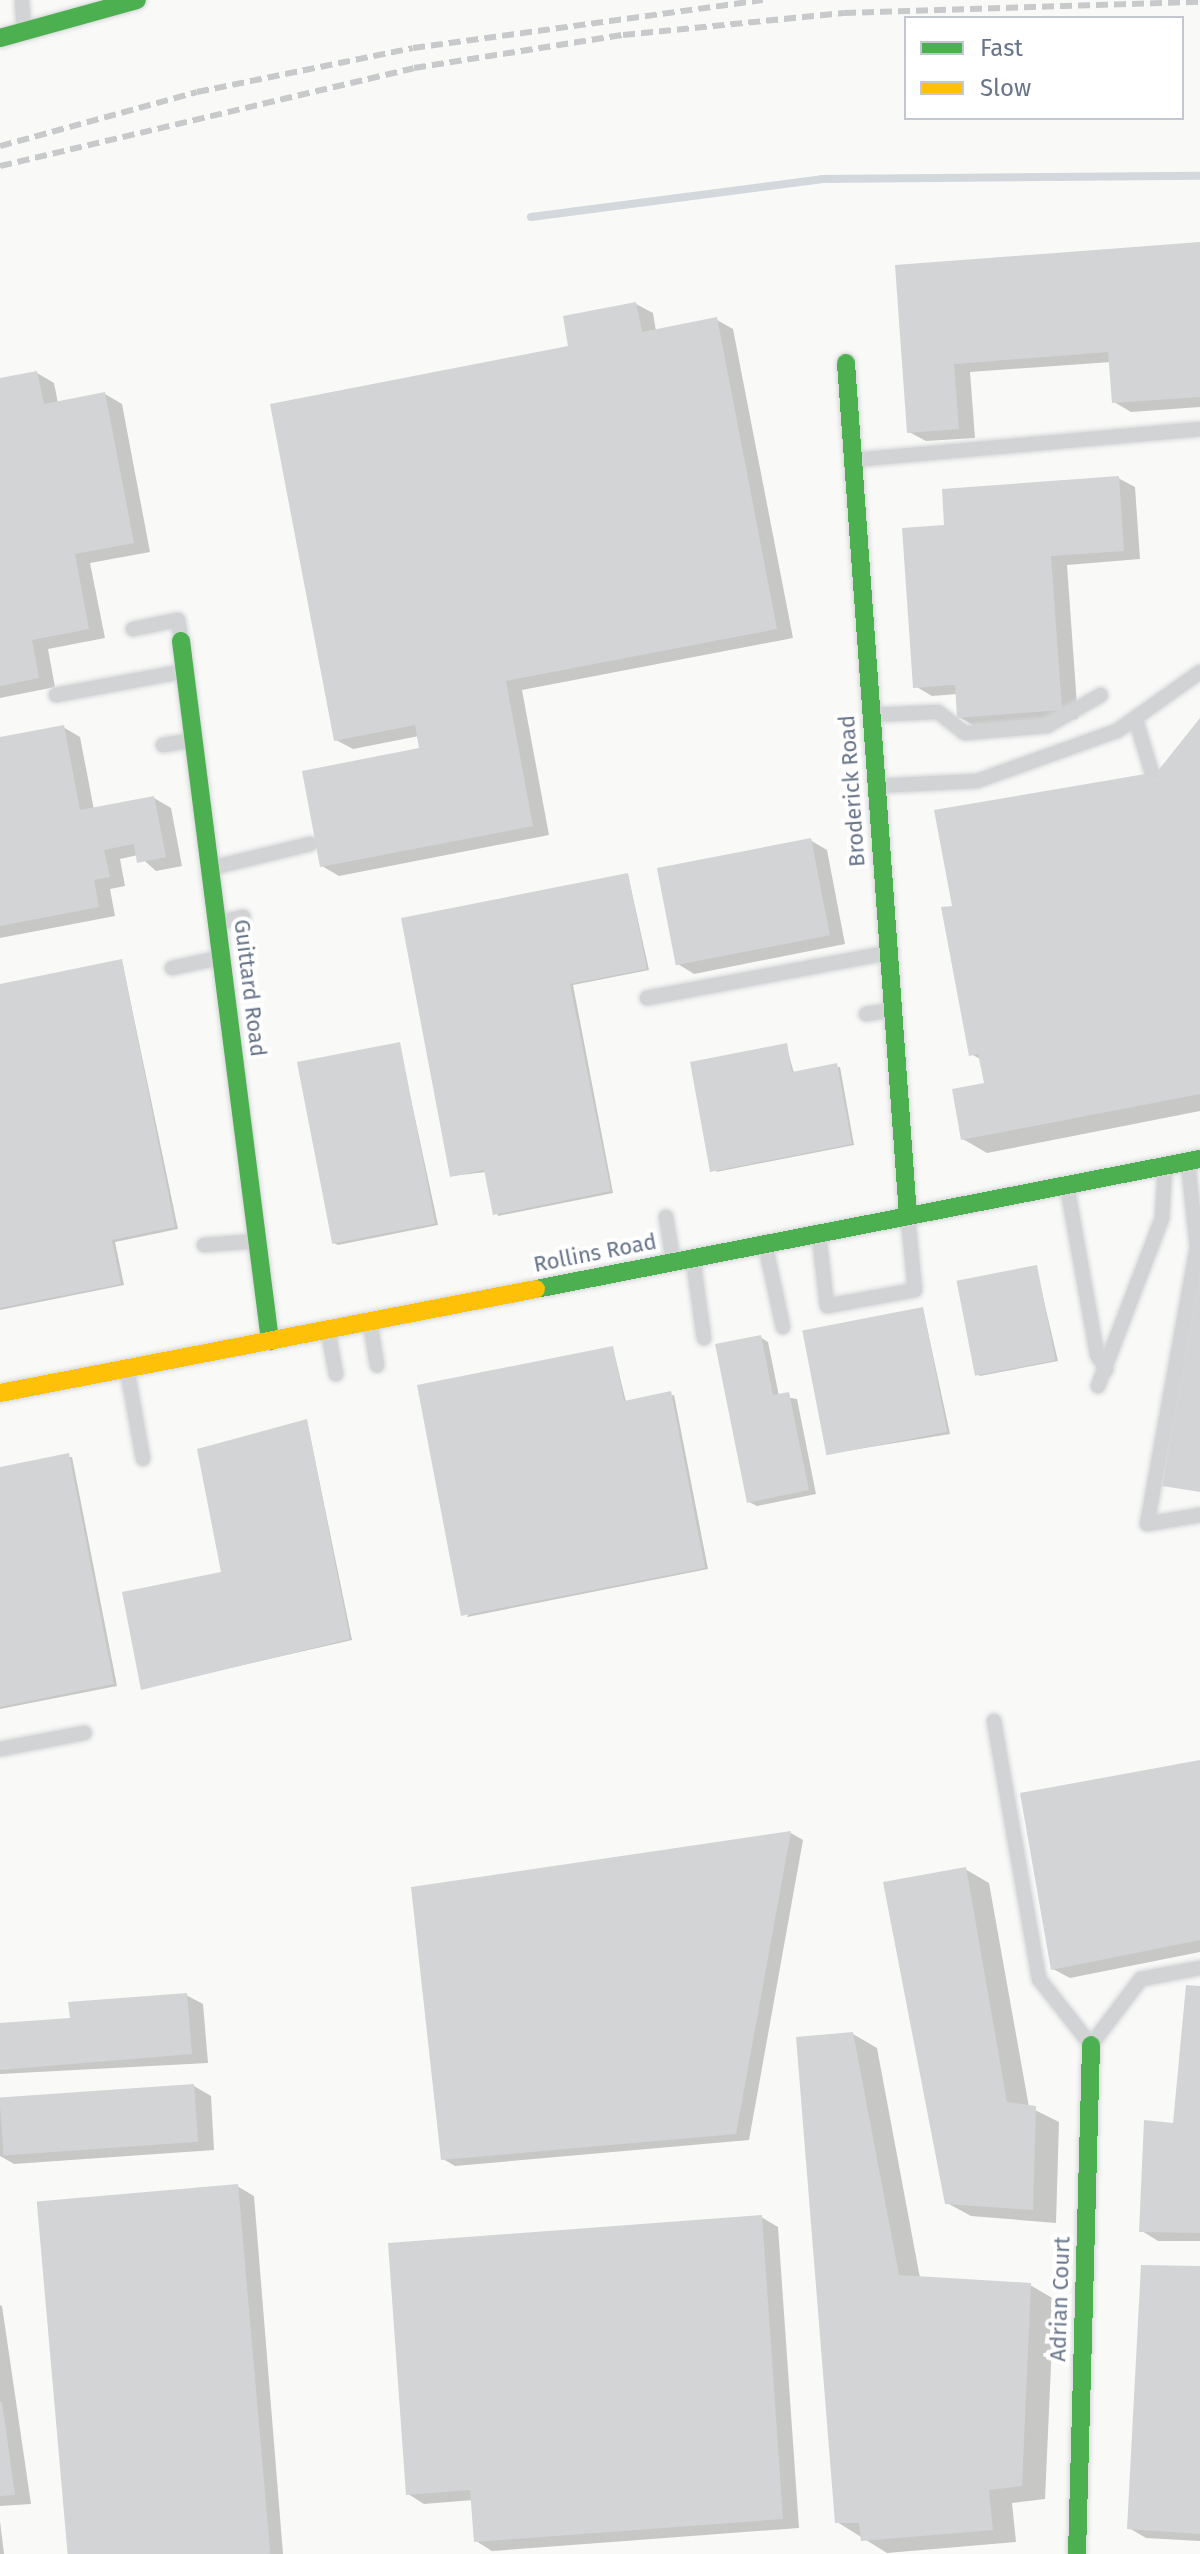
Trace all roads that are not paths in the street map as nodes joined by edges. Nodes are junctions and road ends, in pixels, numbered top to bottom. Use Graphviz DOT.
graph roads {
  1 [pos="137,0"];
  2 [pos="22,2"];
  3 [pos="104,4"];
  4 [pos="24,31"];
  5 [pos="0,38"];
  6 [pos="846,363"];
  7 [pos="1200,429"];
  8 [pos="853,460"];
  9 [pos="133,629"];
  10 [pos="181,641"];
  11 [pos="185,671"];
  12 [pos="1200,672"];
  13 [pos="56,695"];
  14 [pos="1101,695"];
  15 [pos="871,715"];
  16 [pos="1137,724"];
  17 [pos="193,740"];
  18 [pos="163,745"];
  19 [pos="1152,773"];
  20 [pos="876,786"];
  21 [pos="310,844"];
  22 [pos="210,869"];
  23 [pos="243,917"];
  24 [pos="217,923"];
  25 [pos="888,953"];
  26 [pos="222,957"];
  27 [pos="172,968"];
  28 [pos="647,998"];
  29 [pos="891,1010"];
  30 [pos="866,1014"];
  31 [pos="1194,1161"];
  32 [pos="1165,1166"];
  33 [pos="1066,1185"];
  34 [pos="908,1215"];
  35 [pos="666,1217"];
  36 [pos="819,1232"];
  37 [pos="258,1241"];
  38 [pos="764,1243"];
  39 [pos="204,1245"];
  40 [pos="692,1258"];
  41 [pos="673,1262"];
  42 [pos="369,1322"];
  43 [pos="783,1327"];
  44 [pos="328,1330"];
  45 [pos="704,1338"];
  46 [pos="270,1341"];
  47 [pos="377,1365"];
  48 [pos="127,1369"];
  49 [pos="1106,1369"];
  50 [pos="336,1374"];
  51 [pos="1098,1386"];
  52 [pos="0,1393"];
  53 [pos="143,1459"];
  54 [pos="1200,1515"];
  55 [pos="994,1721"];
  56 [pos="84,1733"];
  57 [pos="0,1749"];
  58 [pos="1200,1968"];
  59 [pos="1091,2045"];
  60 [pos="1077,2554"];
  1 -- 3 [label="street"];
  2 -- 4 [label="lane"];
  3 -- 4 [label="street"];
  4 -- 5 [label="street"];
  6 -- 8 [label="street, Broderick Road"];
  7 -- 8 [label="lane"];
  8 -- 15 [label="street, Broderick Road"];
  9 -- 10 [label="lane"];
  10 -- 11 [label="street, Guittard Road"];
  11 -- 13 [label="lane"];
  11 -- 17 [label="street, Guittard Road"];
  12 -- 16 [label="lane"];
  14 -- 15 [label="lane"];
  15 -- 20 [label="street, Broderick Road"];
  16 -- 19 [label="lane"];
  16 -- 20 [label="lane"];
  17 -- 18 [label="lane"];
  17 -- 22 [label="street, Guittard Road"];
  20 -- 25 [label="street, Broderick Road"];
  21 -- 22 [label="lane"];
  22 -- 24 [label="street, Guittard Road"];
  23 -- 24 [label="lane"];
  24 -- 26 [label="street, Guittard Road"];
  25 -- 28 [label="lane"];
  25 -- 29 [label="street, Broderick Road"];
  26 -- 27 [label="lane"];
  26 -- 37 [label="street, Guittard Road"];
  29 -- 30 [label="lane"];
  29 -- 34 [label="street, Broderick Road"];
  31 -- 32 [label="street, Rollins Road"];
  31 -- 54 [label="lane"];
  32 -- 33 [label="street, Rollins Road"];
  32 -- 49 [label="lane"];
  33 -- 34 [label="street, Rollins Road"];
  33 -- 49 [label="lane"];
  34 -- 36 [label="street, Rollins Road"];
  34 -- 36 [label="lane"];
  35 -- 41 [label="lane"];
  36 -- 38 [label="street, Rollins Road"];
  37 -- 39 [label="lane"];
  37 -- 46 [label="street, Guittard Road"];
  38 -- 40 [label="street, Rollins Road"];
  38 -- 43 [label="lane"];
  40 -- 41 [label="street, Rollins Road"];
  40 -- 45 [label="lane"];
  41 -- 42 [label="street, Rollins Road"];
  42 -- 44 [label="street, Rollins Road"];
  42 -- 47 [label="lane"];
  44 -- 46 [label="street, Rollins Road"];
  44 -- 50 [label="lane"];
  46 -- 48 [label="street, Rollins Road"];
  48 -- 52 [label="street, Rollins Road"];
  48 -- 53 [label="lane"];
  49 -- 51 [label="lane"];
  55 -- 59 [label="lane"];
  56 -- 57 [label="lane"];
  58 -- 59 [label="lane"];
  59 -- 60 [label="street, Adrian Court"];
}
